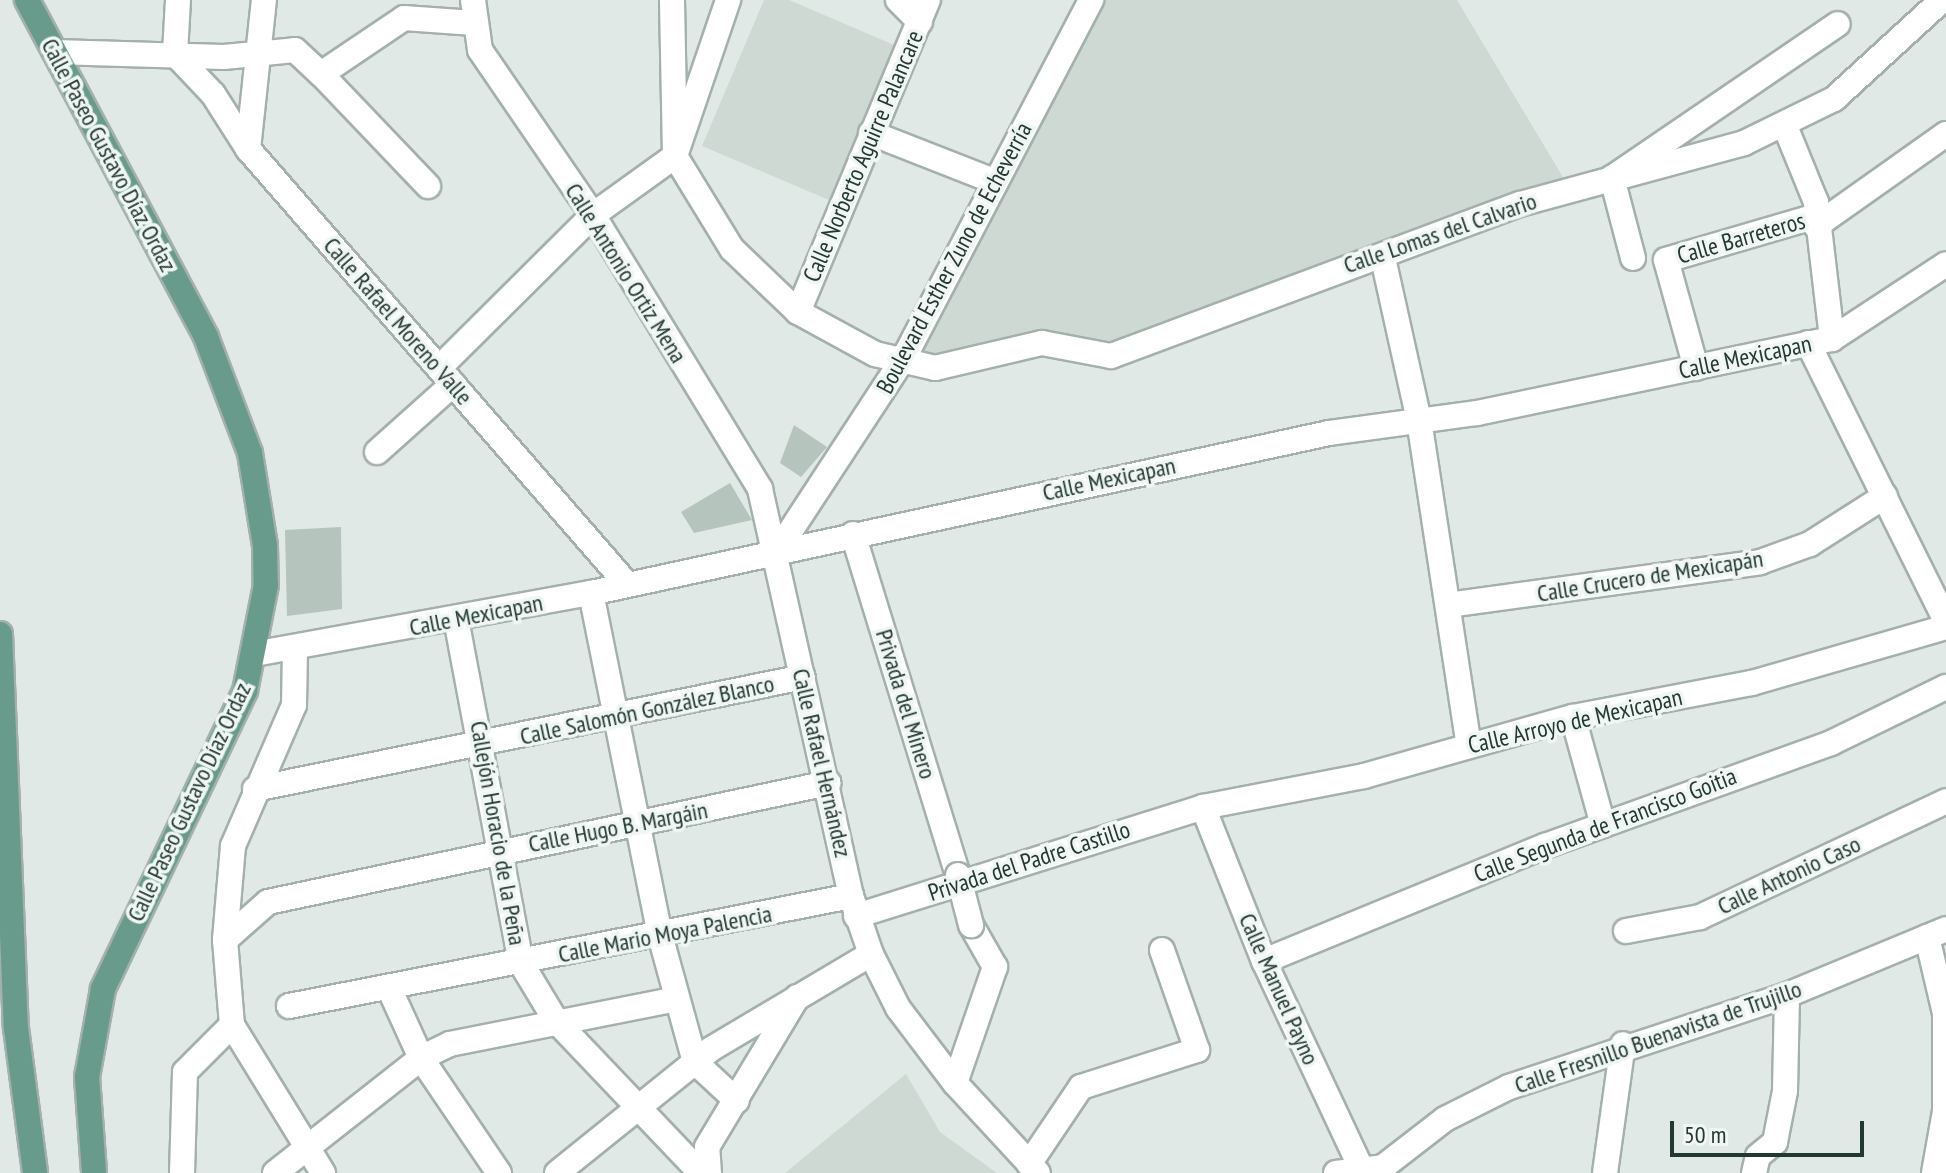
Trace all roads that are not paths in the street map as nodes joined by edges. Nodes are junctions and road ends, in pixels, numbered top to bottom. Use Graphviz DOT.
graph roads {
  1 [pos="27,0"];
  2 [pos="178,0"];
  3 [pos="264,0"];
  4 [pos="672,0"];
  5 [pos="728,0"];
  6 [pos="898,0"];
  7 [pos="1942,0"];
  8 [pos="1081,3"];
  9 [pos="924,11"];
  10 [pos="474,12"];
  11 [pos="1838,24"];
  12 [pos="55,52"];
  13 [pos="258,53"];
  14 [pos="175,54"];
  15 [pos="321,74"];
  16 [pos="1785,126"];
  17 [pos="871,133"];
  18 [pos="1946,134"];
  19 [pos="248,149"];
  20 [pos="675,156"];
  21 [pos="1612,178"];
  22 [pos="996,182"];
  23 [pos="428,186"];
  24 [pos="593,215"];
  25 [pos="1816,221"];
  26 [pos="1383,258"];
  27 [pos="1633,258"];
  28 [pos="1946,264"];
  29 [pos="798,312"];
  30 [pos="1820,341"];
  31 [pos="905,356"];
  32 [pos="1696,368"];
  33 [pos="446,376"];
  34 [pos="1419,420"];
  35 [pos="377,452"];
  36 [pos="1885,496"];
  37 [pos="853,534"];
  38 [pos="778,550"];
  39 [pos="627,584"];
  40 [pos="591,593"];
  41 [pos="1448,605"];
  42 [pos="456,619"];
  43 [pos="1946,624"];
  44 [pos="0,634"];
  45 [pos="295,649"];
  46 [pos="254,654"];
  47 [pos="803,677"];
  48 [pos="1946,687"];
  49 [pos="621,716"];
  50 [pos="1573,717"];
  51 [pos="483,744"];
  52 [pos="1469,745"];
  53 [pos="828,783"];
  54 [pos="255,789"];
  55 [pos="1946,801"];
  56 [pos="1203,807"];
  57 [pos="642,825"];
  58 [pos="1603,825"];
  59 [pos="502,850"];
  60 [pos="854,906"];
  61 [pos="1626,931"];
  62 [pos="1937,933"];
  63 [pos="660,935"];
  64 [pos="225,940"];
  65 [pos="1162,950"];
  66 [pos="1264,961"];
  67 [pos="521,963"];
  68 [pos="876,963"];
  69 [pos="390,990"];
  70 [pos="798,995"];
  71 [pos="1787,995"];
  72 [pos="677,999"];
  73 [pos="289,1006"];
  74 [pos="1945,1013"];
  75 [pos="556,1021"];
  76 [pos="232,1025"];
  77 [pos="1623,1044"];
  78 [pos="421,1058"];
  79 [pos="695,1062"];
  80 [pos="955,1083"];
  81 [pos="737,1101"];
  82 [pos="634,1110"];
  83 [pos="307,1150"];
  84 [pos="1034,1168"];
  85 [pos="1375,1169"];
  86 [pos="35,1173"];
  87 [pos="94,1173"];
  88 [pos="182,1173"];
  89 [pos="275,1173"];
  90 [pos="323,1173"];
  91 [pos="499,1173"];
  92 [pos="557,1173"];
  93 [pos="701,1173"];
  94 [pos="709,1173"];
  95 [pos="1336,1173"];
  96 [pos="1605,1173"];
  97 [pos="1754,1173"];
  98 [pos="1934,1173"];
  1 -- 12 [label="main road, Calle Paseo Gustavo Díaz Ordaz"];
  2 -- 14 [label="street"];
  3 -- 13 [label="street"];
  4 -- 20 [label="street"];
  5 -- 20 [label="street"];
  6 -- 9 [label="street"];
  7 -- 16 [label="street, Calle Lomas del Calvario"];
  8 -- 22 [label="street, Boulevard Esther Zuno de Echeverría"];
  9 -- 17 [label="street, Calle Norberto Aguirre Palancare"];
  10 -- 15 [label="street"];
  10 -- 24 [label="street, Calle Antonio Ortiz Mena"];
  11 -- 21 [label="street"];
  12 -- 14 [label="street"];
  12 -- 46 [label="main road, Calle Paseo Gustavo Díaz Ordaz"];
  13 -- 14 [label="street"];
  13 -- 15 [label="street"];
  13 -- 19 [label="street"];
  14 -- 19 [label="street, Calle Rafael Moreno Valle"];
  15 -- 23 [label="street"];
  16 -- 21 [label="street, Calle Lomas del Calvario"];
  16 -- 25 [label="street"];
  17 -- 22 [label="street"];
  17 -- 29 [label="street, Calle Norberto Aguirre Palancare"];
  18 -- 25 [label="street, Calle Barreteros"];
  19 -- 33 [label="street, Calle Rafael Moreno Valle"];
  20 -- 24 [label="street"];
  20 -- 29 [label="street, Calle Lomas del Calvario"];
  21 -- 26 [label="street, Calle Lomas del Calvario"];
  21 -- 27 [label="street"];
  22 -- 31 [label="street, Boulevard Esther Zuno de Echeverría"];
  24 -- 33 [label="street"];
  24 -- 38 [label="street, Calle Antonio Ortiz Mena"];
  25 -- 30 [label="street"];
  25 -- 32 [label="street, Calle Barreteros"];
  26 -- 31 [label="street, Calle Lomas del Calvario"];
  26 -- 34 [label="street"];
  28 -- 30 [label="street, Calle Mexicapan"];
  29 -- 31 [label="street, Calle Lomas del Calvario"];
  30 -- 32 [label="street, Calle Mexicapan"];
  30 -- 36 [label="street"];
  31 -- 38 [label="street, Boulevard Esther Zuno de Echeverría"];
  32 -- 34 [label="street, Calle Mexicapan"];
  33 -- 35 [label="street"];
  33 -- 39 [label="street, Calle Rafael Moreno Valle"];
  34 -- 37 [label="street, Calle Mexicapan"];
  34 -- 41 [label="street"];
  36 -- 41 [label="street, Calle Crucero de Mexicapán"];
  36 -- 43 [label="street"];
  37 -- 38 [label="street, Calle Mexicapan"];
  37 -- 80 [label="street, Privada del Minero, bridge"];
  38 -- 39 [label="street, Calle Mexicapan"];
  38 -- 47 [label="street, Calle Rafael Hernández"];
  39 -- 40 [label="street, Calle Mexicapan"];
  40 -- 42 [label="street, Calle Mexicapan"];
  40 -- 49 [label="street"];
  41 -- 52 [label="street"];
  42 -- 45 [label="street, Calle Mexicapan"];
  42 -- 51 [label="street, Callejón Horacio de la Peña"];
  43 -- 50 [label="street, Calle Arroyo de Mexicapan"];
  44 -- 86 [label="main road"];
  45 -- 46 [label="street, Calle Mexicapan"];
  45 -- 54 [label="street"];
  46 -- 87 [label="main road, Calle Paseo Gustavo Díaz Ordaz"];
  47 -- 49 [label="street, Calle Salomón González Blanco"];
  47 -- 53 [label="street, Calle Rafael Hernández"];
  48 -- 58 [label="street, Calle Segunda de Francisco Goitia"];
  49 -- 51 [label="street, Calle Salomón González Blanco"];
  49 -- 57 [label="street"];
  50 -- 52 [label="street, Calle Arroyo de Mexicapan"];
  50 -- 58 [label="street"];
  51 -- 54 [label="street, Calle Salomón González Blanco"];
  51 -- 59 [label="street, Callejón Horacio de la Peña"];
  52 -- 56 [label="street, Calle Arroyo de Mexicapan"];
  53 -- 57 [label="street, Calle Hugo B. Margáin"];
  53 -- 60 [label="street, Calle Rafael Hernández"];
  54 -- 64 [label="street"];
  55 -- 61 [label="street, Calle Antonio Caso"];
  56 -- 60 [label="street, Privada del Padre Castillo"];
  56 -- 66 [label="street, Calle Manuel Payno"];
  57 -- 59 [label="street, Calle Hugo B. Margáin"];
  57 -- 63 [label="street"];
  58 -- 66 [label="street, Calle Segunda de Francisco Goitia"];
  59 -- 64 [label="street, Calle Hugo B. Margáin"];
  59 -- 67 [label="street, Callejón Horacio de la Peña"];
  60 -- 63 [label="street, Calle Mario Moya Palencia"];
  60 -- 68 [label="street, Calle Rafael Hernández"];
  62 -- 71 [label="street, Calle Fresnillo Buenavista de Trujillo"];
  62 -- 74 [label="street"];
  63 -- 67 [label="street, Calle Mario Moya Palencia"];
  63 -- 72 [label="street"];
  64 -- 76 [label="street"];
  65 -- 84 [label="street"];
  66 -- 85 [label="street, Calle Manuel Payno"];
  67 -- 69 [label="street, Calle Mario Moya Palencia"];
  67 -- 75 [label="street, Callejón Horacio de la Peña"];
  68 -- 70 [label="street"];
  68 -- 80 [label="street"];
  69 -- 73 [label="street, Calle Mario Moya Palencia"];
  69 -- 78 [label="street"];
  70 -- 79 [label="street"];
  70 -- 81 [label="street"];
  71 -- 77 [label="street, Calle Fresnillo Buenavista de Trujillo"];
  71 -- 97 [label="street"];
  72 -- 75 [label="street"];
  72 -- 79 [label="street"];
  74 -- 98 [label="street"];
  75 -- 78 [label="street"];
  75 -- 82 [label="street, Callejón Horacio de la Peña"];
  76 -- 83 [label="street"];
  76 -- 88 [label="street"];
  77 -- 85 [label="street, Calle Fresnillo Buenavista de Trujillo"];
  77 -- 96 [label="street"];
  78 -- 83 [label="street"];
  78 -- 91 [label="street"];
  79 -- 81 [label="street"];
  79 -- 82 [label="street"];
  80 -- 84 [label="street"];
  81 -- 94 [label="street"];
  82 -- 92 [label="street"];
  82 -- 93 [label="street, Callejón Horacio de la Peña"];
  83 -- 89 [label="street"];
  83 -- 90 [label="street"];
  85 -- 95 [label="street, Calle Fresnillo Buenavista de Trujillo"];
}
